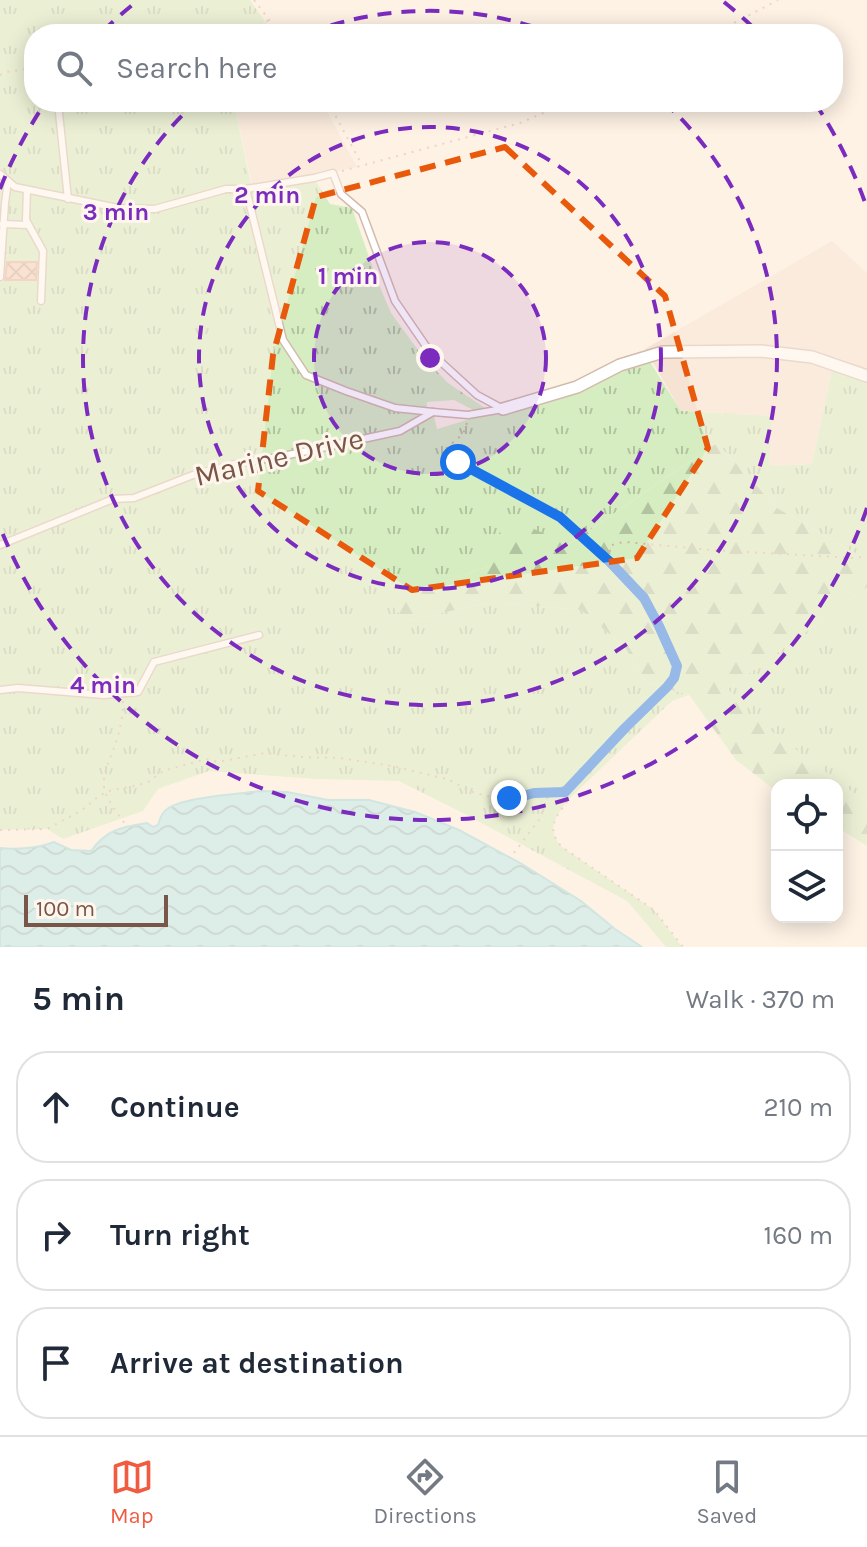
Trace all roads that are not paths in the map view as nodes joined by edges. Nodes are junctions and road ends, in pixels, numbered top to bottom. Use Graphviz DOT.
graph roads {
  1 [pos="59,113"];
  2 [pos="0,174"];
  3 [pos="8,181"];
  4 [pos="246,189"];
  5 [pos="27,190"];
  6 [pos="68,199"];
  7 [pos="3,224"];
  8 [pos="28,225"];
  9 [pos="0,277"];
  10 [pos="41,301"];
  11 [pos="867,376"];
  12 [pos="503,409"];
  13 [pos="433,412"];
  14 [pos="0,545"];
  15 [pos="259,635"];
  16 [pos="0,690"];
  1 -- 6 [label="lane"];
  2 -- 3 [label="lane"];
  3 -- 5 [label="lane"];
  3 -- 7 [label="lane"];
  4 -- 6 [label="lane"];
  4 -- 12 [label="lane"];
  4 -- 13 [label="lane, Marine Drive"];
  5 -- 6 [label="lane"];
  5 -- 8 [label="lane"];
  7 -- 8 [label="lane"];
  7 -- 9 [label="lane"];
  8 -- 10 [label="lane"];
  11 -- 12 [label="street"];
  12 -- 13 [label="lane"];
  13 -- 14 [label="lane, Marine Drive"];
  15 -- 16 [label="lane"];
}
